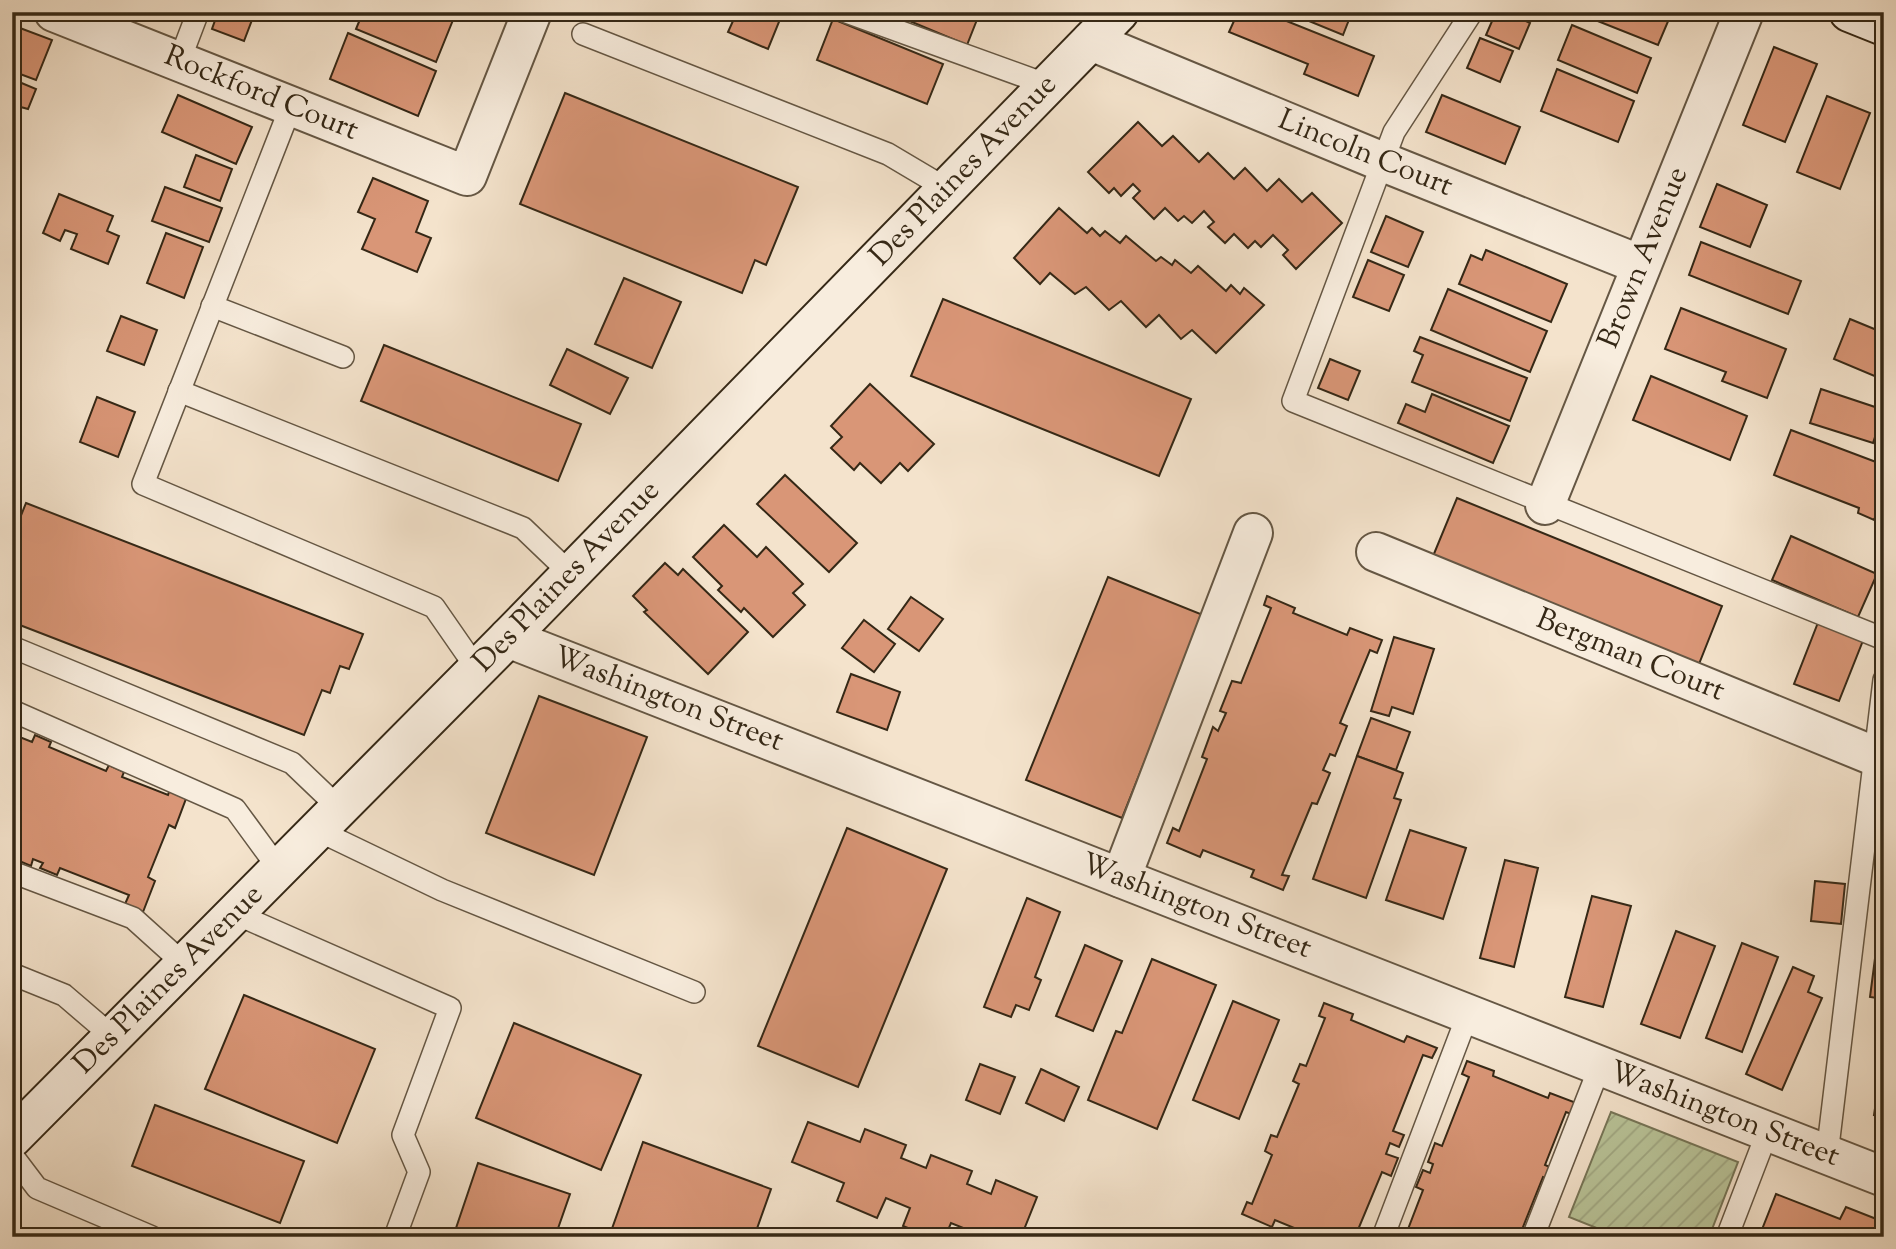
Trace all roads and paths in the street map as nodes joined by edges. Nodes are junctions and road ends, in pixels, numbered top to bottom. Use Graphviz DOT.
graph roads {
  1 [pos="54,12"];
  2 [pos="198,12"];
  3 [pos="532,12"];
  4 [pos="846,12"];
  5 [pos="1119,12"];
  6 [pos="1472,12"];
  7 [pos="1744,12"];
  8 [pos="1849,12"];
  9 [pos="1884,26"];
  10 [pos="583,34"];
  11 [pos="1091,41"];
  12 [pos="179,62"];
  13 [pos="1048,85"];
  14 [pos="291,106"];
  15 [pos="1383,162"];
  16 [pos="947,189"];
  17 [pos="1641,265"];
  18 [pos="212,306"];
  19 [pos="343,357"];
  20 [pos="179,391"];
  21 [pos="1545,505"];
  22 [pos="1253,533"];
  23 [pos="1376,552"];
  24 [pos="571,574"];
  25 [pos="508,638"];
  26 [pos="1884,639"];
  27 [pos="12,647"];
  28 [pos="477,669"];
  29 [pos="1884,680"];
  30 [pos="15,712"];
  31 [pos="1879,758"];
  32 [pos="328,819"];
  33 [pos="279,869"];
  34 [pos="12,872"];
  35 [pos="1121,878"];
  36 [pos="234,913"];
  37 [pos="184,964"];
  38 [pos="12,974"];
  39 [pos="694,992"];
  40 [pos="1468,1014"];
  41 [pos="113,1037"];
  42 [pos="1600,1066"];
  43 [pos="1767,1133"];
  44 [pos="12,1138"];
  45 [pos="12,1155"];
  46 [pos="1827,1155"];
  47 [pos="1884,1177"];
  48 [pos="152,1237"];
  49 [pos="395,1237"];
  50 [pos="1383,1237"];
  51 [pos="1533,1237"];
  52 [pos="1727,1237"];
  1 -- 12 [label="street, Rockford Court"];
  2 -- 12 [label="lane"];
  3 -- 14 [label="street, Rockford Court"];
  4 -- 13 [label="lane"];
  5 -- 11 [label="street, Des Plaines Avenue"];
  6 -- 15 [label="lane"];
  7 -- 17 [label="street, Brown Avenue"];
  8 -- 9 [label="street"];
  10 -- 16 [label="lane"];
  11 -- 13 [label="street, Des Plaines Avenue"];
  11 -- 15 [label="street, Lincoln Court"];
  12 -- 14 [label="street, Rockford Court"];
  13 -- 16 [label="street, Des Plaines Avenue"];
  14 -- 18 [label="lane"];
  15 -- 17 [label="street, Lincoln Court"];
  15 -- 21 [label="lane"];
  16 -- 24 [label="street, Des Plaines Avenue"];
  17 -- 21 [label="street, Brown Avenue"];
  18 -- 19 [label="lane"];
  18 -- 20 [label="lane"];
  20 -- 24 [label="lane"];
  20 -- 28 [label="lane"];
  21 -- 26 [label="lane"];
  22 -- 35 [label="street"];
  23 -- 31 [label="street, Bergman Court"];
  24 -- 25 [label="street, Des Plaines Avenue"];
  25 -- 28 [label="street, Des Plaines Avenue"];
  25 -- 35 [label="street, Washington Street"];
  27 -- 32 [label="lane"];
  28 -- 32 [label="street, Des Plaines Avenue"];
  29 -- 31 [label="lane"];
  30 -- 33 [label="lane"];
  31 -- 46 [label="lane"];
  32 -- 33 [label="street, Des Plaines Avenue"];
  32 -- 39 [label="lane"];
  33 -- 36 [label="street, Des Plaines Avenue"];
  34 -- 37 [label="lane"];
  35 -- 40 [label="street, Washington Street"];
  36 -- 37 [label="street, Des Plaines Avenue"];
  36 -- 49 [label="lane"];
  37 -- 41 [label="street, Des Plaines Avenue"];
  38 -- 41 [label="lane"];
  40 -- 42 [label="street, Washington Street"];
  40 -- 50 [label="lane"];
  41 -- 44 [label="street, Des Plaines Avenue"];
  42 -- 43 [label="street, Washington Street"];
  42 -- 51 [label="lane"];
  43 -- 46 [label="street, Washington Street"];
  43 -- 52 [label="lane"];
  45 -- 48 [label="lane"];
  46 -- 47 [label="street, Washington Street"];
}
